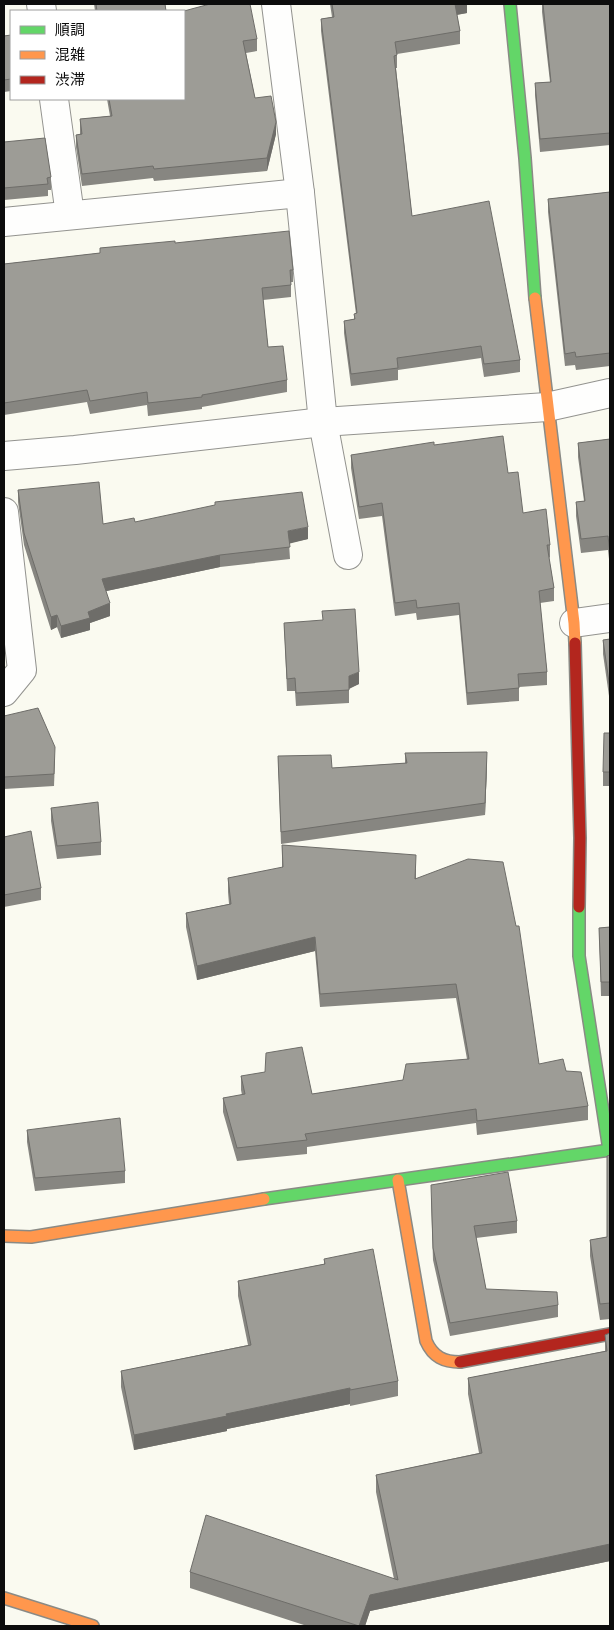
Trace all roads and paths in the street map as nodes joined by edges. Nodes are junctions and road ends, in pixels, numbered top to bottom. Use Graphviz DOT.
graph roads {
  1 [pos="276,4"];
  2 [pos="510,4"];
  3 [pos="54,100"];
  4 [pos="300,193"];
  5 [pos="70,215"];
  6 [pos="4,222"];
  7 [pos="610,393"];
  8 [pos="547,407"];
  9 [pos="323,422"];
  10 [pos="4,456"];
  11 [pos="4,512"];
  12 [pos="348,555"];
  13 [pos="610,618"];
  14 [pos="574,622"];
  15 [pos="4,692"];
  16 [pos="610,1150"];
  17 [pos="398,1180"];
  18 [pos="4,1236"];
  19 [pos="610,1334"];
  20 [pos="4,1598"];
  21 [pos="92,1626"];
  1 -- 4 [label="street"];
  2 -- 8 [label="street"];
  3 -- 5 [label="street"];
  4 -- 5 [label="street"];
  4 -- 9 [label="street"];
  5 -- 6 [label="street"];
  7 -- 8 [label="street"];
  8 -- 9 [label="street"];
  8 -- 14 [label="street"];
  9 -- 10 [label="street"];
  9 -- 12 [label="street"];
  11 -- 15 [label="street"];
  13 -- 14 [label="street"];
  14 -- 16 [label="street"];
  16 -- 17 [label="street"];
  17 -- 18 [label="street"];
  17 -- 19 [label="street"];
  20 -- 21 [label="street"];
}
